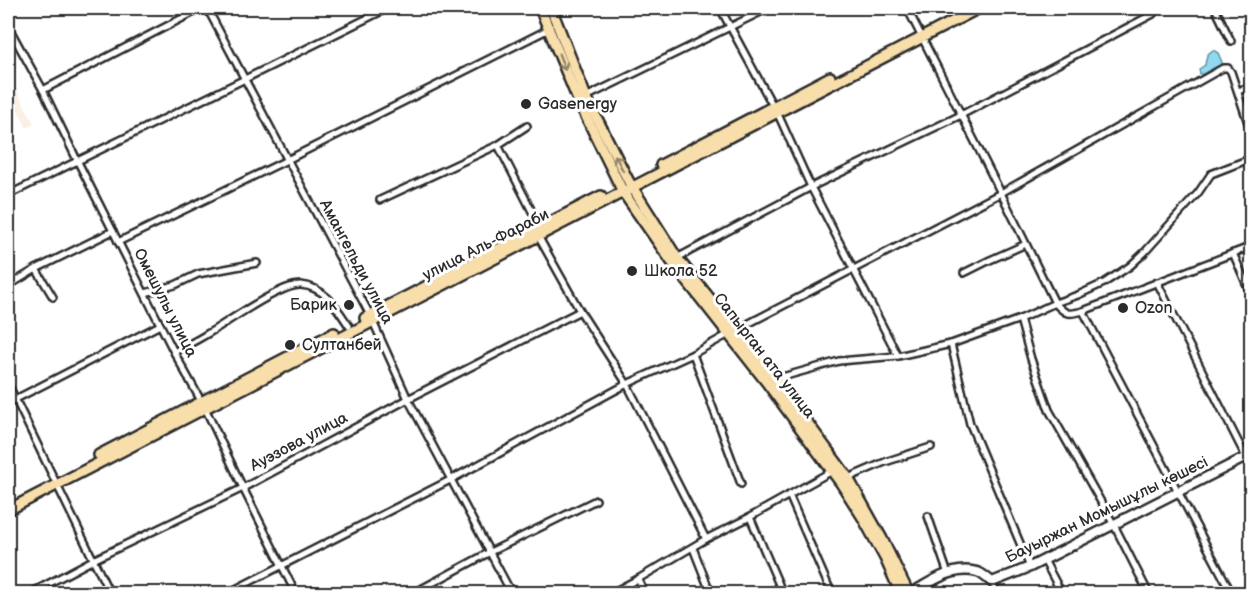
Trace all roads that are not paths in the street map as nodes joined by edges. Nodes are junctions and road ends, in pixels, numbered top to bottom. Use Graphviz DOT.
graph roads {
  1 [pos="202,8"];
  2 [pos="207,8"];
  3 [pos="388,8"];
  4 [pos="540,8"];
  5 [pos="564,8"];
  6 [pos="720,8"];
  7 [pos="769,8"];
  8 [pos="907,8"];
  9 [pos="966,8"];
  10 [pos="979,8"];
  11 [pos="1215,8"];
  12 [pos="552,10"];
  13 [pos="1154,14"];
  14 [pos="8,26"];
  15 [pos="729,26"];
  16 [pos="549,29"];
  17 [pos="921,34"];
  18 [pos="1231,41"];
  19 [pos="245,79"];
  20 [pos="1251,86"];
  21 [pos="43,90"];
  22 [pos="1238,91"];
  23 [pos="586,97"];
  24 [pos="775,109"];
  25 [pos="961,115"];
  26 [pos="527,126"];
  27 [pos="1251,135"];
  28 [pos="498,145"];
  29 [pos="1251,159"];
  30 [pos="77,160"];
  31 [pos="287,160"];
  32 [pos="626,187"];
  33 [pos="811,187"];
  34 [pos="1001,193"];
  35 [pos="8,195"];
  36 [pos="380,200"];
  37 [pos="113,231"];
  38 [pos="540,232"];
  39 [pos="118,242"];
  40 [pos="1026,244"];
  41 [pos="1251,246"];
  42 [pos="1233,253"];
  43 [pos="677,258"];
  44 [pos="256,263"];
  45 [pos="36,269"];
  46 [pos="853,269"];
  47 [pos="964,273"];
  48 [pos="1157,282"];
  49 [pos="8,286"];
  50 [pos="144,293"];
  51 [pos="53,297"];
  52 [pos="1251,297"];
  53 [pos="1055,303"];
  54 [pos="580,311"];
  55 [pos="1083,311"];
  56 [pos="372,318"];
  57 [pos="1020,319"];
  58 [pos="160,325"];
  59 [pos="349,326"];
  60 [pos="732,332"];
  61 [pos="951,344"];
  62 [pos="174,352"];
  63 [pos="693,354"];
  64 [pos="898,356"];
  65 [pos="775,379"];
  66 [pos="8,384"];
  67 [pos="627,384"];
  68 [pos="15,399"];
  69 [pos="408,399"];
  70 [pos="8,404"];
  71 [pos="203,405"];
  72 [pos="931,447"];
  73 [pos="1249,456"];
  74 [pos="1251,469"];
  75 [pos="832,471"];
  76 [pos="452,478"];
  77 [pos="848,478"];
  78 [pos="55,481"];
  79 [pos="741,484"];
  80 [pos="243,488"];
  81 [pos="1179,492"];
  82 [pos="789,495"];
  83 [pos="596,500"];
  84 [pos="8,503"];
  85 [pos="8,510"];
  86 [pos="928,516"];
  87 [pos="750,517"];
  88 [pos="1114,525"];
  89 [pos="706,539"];
  90 [pos="693,548"];
  91 [pos="490,552"];
  92 [pos="93,560"];
  93 [pos="1044,560"];
  94 [pos="282,566"];
  95 [pos="1030,567"];
  96 [pos="948,574"];
  97 [pos="638,579"];
  98 [pos="992,582"];
  99 [pos="29,594"];
  100 [pos="110,594"];
  101 [pos="226,594"];
  102 [pos="296,594"];
  103 [pos="412,594"];
  104 [pos="512,594"];
  105 [pos="610,594"];
  106 [pos="645,594"];
  107 [pos="711,594"];
  108 [pos="783,594"];
  109 [pos="832,594"];
  110 [pos="901,594"];
  111 [pos="909,594"];
  112 [pos="997,594"];
  113 [pos="1062,594"];
  114 [pos="1149,594"];
  115 [pos="1232,594"];
  1 -- 21 [label="street"];
  2 -- 19 [label="street, Амангельди улица"];
  3 -- 19 [label="street"];
  4 -- 16 [label="main road, Сапырган ата улица"];
  5 -- 12 [label="street"];
  6 -- 15 [label="street"];
  7 -- 15 [label="street"];
  8 -- 17 [label="street"];
  9 -- 17 [label="main road, улица Аль-Фараби"];
  10 -- 17 [label="main road, улица Аль-Фараби"];
  11 -- 18 [label="street"];
  12 -- 23 [label="main road, Сапырган ата улица"];
  13 -- 25 [label="street"];
  14 -- 21 [label="street, Омешулы улица"];
  15 -- 23 [label="street"];
  15 -- 24 [label="street"];
  16 -- 31 [label="street"];
  16 -- 32 [label="main road, Сапырган ата улица, one-way"];
  17 -- 24 [label="main road, улица Аль-Фараби"];
  17 -- 25 [label="street"];
  19 -- 30 [label="street"];
  19 -- 31 [label="street, Амангельди улица"];
  20 -- 22 [label="street"];
  21 -- 30 [label="street, Омешулы улица"];
  22 -- 27 [label="street"];
  22 -- 34 [label="street"];
  32 -- 23 [label="main road, Сапырган ата улица, one-way"];
  24 -- 32 [label="main road, улица Аль-Фараби"];
  24 -- 33 [label="street"];
  25 -- 33 [label="street"];
  25 -- 34 [label="street"];
  26 -- 28 [label="street"];
  28 -- 36 [label="street"];
  28 -- 38 [label="street"];
  29 -- 53 [label="street"];
  30 -- 35 [label="street"];
  30 -- 37 [label="street, Омешулы улица"];
  31 -- 39 [label="street"];
  31 -- 56 [label="street, Амангельди улица"];
  32 -- 38 [label="main road, улица Аль-Фараби"];
  32 -- 43 [label="main road, Сапырган ата улица"];
  32 -- 60 [label="main road, Сапырган ата улица"];
  33 -- 43 [label="street"];
  33 -- 46 [label="street"];
  34 -- 40 [label="street"];
  34 -- 46 [label="street"];
  37 -- 39 [label="street, Омешулы улица"];
  37 -- 45 [label="street"];
  38 -- 54 [label="street"];
  38 -- 56 [label="main road, улица Аль-Фараби"];
  39 -- 50 [label="street, Омешулы улица"];
  40 -- 47 [label="street"];
  40 -- 53 [label="street"];
  41 -- 42 [label="street"];
  42 -- 48 [label="street"];
  42 -- 52 [label="street"];
  43 -- 60 [label="main road, Сапырган ата улица"];
  44 -- 50 [label="street"];
  45 -- 49 [label="street"];
  45 -- 51 [label="street"];
  46 -- 60 [label="street"];
  46 -- 64 [label="street"];
  48 -- 55 [label="street"];
  48 -- 73 [label="street"];
  50 -- 58 [label="street, Омешулы улица"];
  53 -- 55 [label="street"];
  53 -- 57 [label="street"];
  54 -- 67 [label="street"];
  54 -- 69 [label="street, Ауэзова улица"];
  55 -- 81 [label="street"];
  56 -- 59 [label="main road, улица Аль-Фараби"];
  56 -- 69 [label="street, Амангельди улица"];
  56 -- 71 [label="main road, улица Аль-Фараби"];
  57 -- 61 [label="street"];
  57 -- 88 [label="street"];
  58 -- 62 [label="street, Омешулы улица"];
  58 -- 68 [label="street"];
  59 -- 62 [label="street"];
  59 -- 71 [label="main road, улица Аль-Фараби"];
  60 -- 63 [label="street"];
  60 -- 65 [label="main road, Сапырган ата улица"];
  60 -- 75 [label="main road, Сапырган ата улица"];
  61 -- 64 [label="street"];
  61 -- 95 [label="street"];
  62 -- 71 [label="street, Омешулы улица"];
  63 -- 67 [label="street"];
  63 -- 79 [label="street"];
  64 -- 65 [label="street"];
  65 -- 77 [label="main road, Сапырган ата улица"];
  66 -- 68 [label="street"];
  67 -- 76 [label="street"];
  67 -- 89 [label="street"];
  68 -- 70 [label="street"];
  68 -- 78 [label="street"];
  69 -- 76 [label="street, Амангельди улица"];
  69 -- 80 [label="street, Ауэзова улица"];
  71 -- 78 [label="main road, улица Аль-Фараби"];
  71 -- 80 [label="street, Омешулы улица"];
  72 -- 77 [label="street"];
  73 -- 74 [label="street"];
  73 -- 81 [label="street, Бауыржан Момышұлы көшесі"];
  75 -- 82 [label="street"];
  75 -- 110 [label="main road, Сапырган ата улица"];
  76 -- 91 [label="street, Амангельди улица"];
  76 -- 94 [label="street"];
  77 -- 111 [label="main road, Сапырган ата улица"];
  78 -- 84 [label="main road, улица Аль-Фараби"];
  78 -- 85 [label="main road, улица Аль-Фараби"];
  78 -- 92 [label="street"];
  80 -- 92 [label="street, Ауэзова улица"];
  80 -- 94 [label="street, Омешулы улица"];
  81 -- 88 [label="street, Бауыржан Момышұлы көшесі"];
  81 -- 115 [label="street"];
  82 -- 87 [label="street"];
  82 -- 109 [label="street"];
  83 -- 91 [label="street"];
  86 -- 96 [label="street"];
  87 -- 89 [label="street"];
  87 -- 108 [label="street"];
  88 -- 93 [label="street, Бауыржан Момышұлы көшесі"];
  88 -- 114 [label="street"];
  89 -- 90 [label="street"];
  90 -- 97 [label="street"];
  90 -- 107 [label="street"];
  91 -- 103 [label="street"];
  91 -- 104 [label="street, Амангельди улица"];
  92 -- 99 [label="street, Ауэзова улица"];
  92 -- 100 [label="street"];
  93 -- 95 [label="street, Бауыржан Момышұлы көшесі"];
  93 -- 113 [label="street"];
  94 -- 101 [label="street"];
  94 -- 102 [label="street, Омешулы улица"];
  95 -- 98 [label="street, Бауыржан Момышұлы көшесі"];
  96 -- 98 [label="street, Бауыржан Момышұлы көшесі"];
  96 -- 111 [label="street, Бауыржан Момышұлы көшесі"];
  97 -- 105 [label="street"];
  97 -- 106 [label="street"];
  98 -- 112 [label="street"];
}
